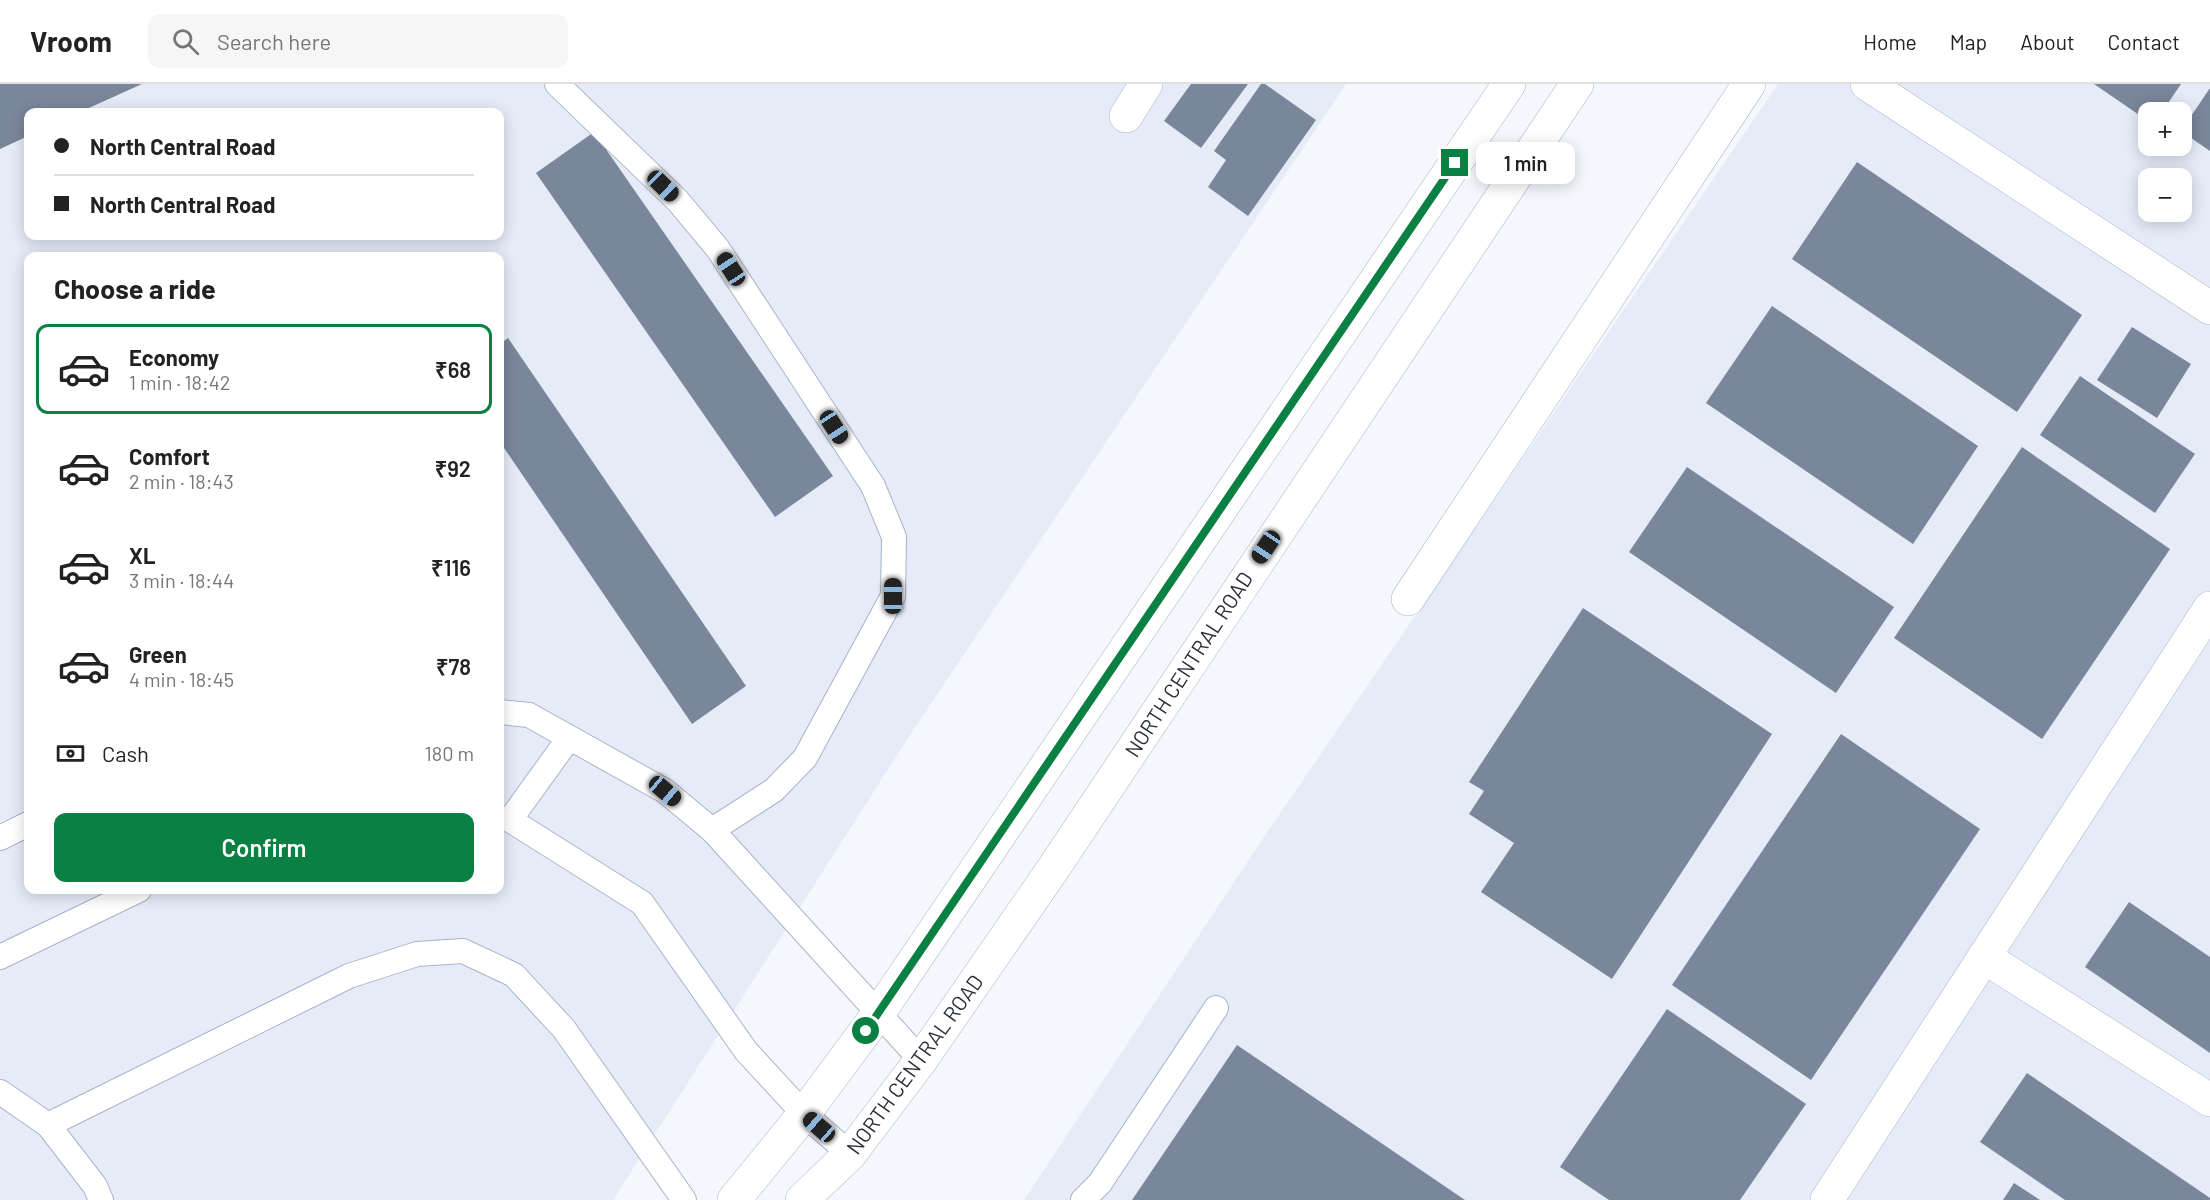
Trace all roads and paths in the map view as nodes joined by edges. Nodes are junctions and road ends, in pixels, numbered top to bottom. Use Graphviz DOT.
graph roads {
  1 [pos="557,84"];
  2 [pos="1146,84"];
  3 [pos="1509,84"];
  4 [pos="1577,84"];
  5 [pos="1749,84"];
  6 [pos="1867,84"];
  7 [pos="1126,116"];
  8 [pos="2210,308"];
  9 [pos="1408,599"];
  10 [pos="2210,608"];
  11 [pos="504,712"];
  12 [pos="569,738"];
  13 [pos="505,819"];
  14 [pos="24,826"];
  15 [pos="712,831"];
  16 [pos="0,838"];
  17 [pos="131,894"];
  18 [pos="0,957"];
  19 [pos="1984,957"];
  20 [pos="1216,1008"];
  21 [pos="878,1014"];
  22 [pos="921,1060"];
  23 [pos="0,1092"];
  24 [pos="2210,1100"];
  25 [pos="804,1114"];
  26 [pos="48,1125"];
  27 [pos="850,1154"];
  28 [pos="100,1200"];
  29 [pos="684,1200"];
  30 [pos="734,1200"];
  31 [pos="802,1200"];
  32 [pos="1083,1200"];
  33 [pos="1827,1200"];
  1 -- 15 [label="lane"];
  2 -- 7 [label="main road"];
  3 -- 21 [label="main road"];
  4 -- 22 [label="main road, NORTH CENTRAL ROAD"];
  5 -- 9 [label="main road"];
  6 -- 8 [label="main road"];
  10 -- 19 [label="main road"];
  11 -- 12 [label="lane"];
  12 -- 13 [label="lane"];
  12 -- 15 [label="lane"];
  13 -- 25 [label="lane"];
  14 -- 16 [label="lane"];
  15 -- 21 [label="lane"];
  17 -- 18 [label="lane"];
  19 -- 24 [label="main road"];
  19 -- 33 [label="main road"];
  20 -- 32 [label="lane"];
  21 -- 22 [label="lane"];
  21 -- 25 [label="main road"];
  22 -- 27 [label="main road, NORTH CENTRAL ROAD"];
  23 -- 26 [label="lane"];
  25 -- 27 [label="lane"];
  25 -- 30 [label="main road"];
  26 -- 28 [label="lane"];
  26 -- 29 [label="lane"];
  27 -- 31 [label="main road, NORTH CENTRAL ROAD"];
}
